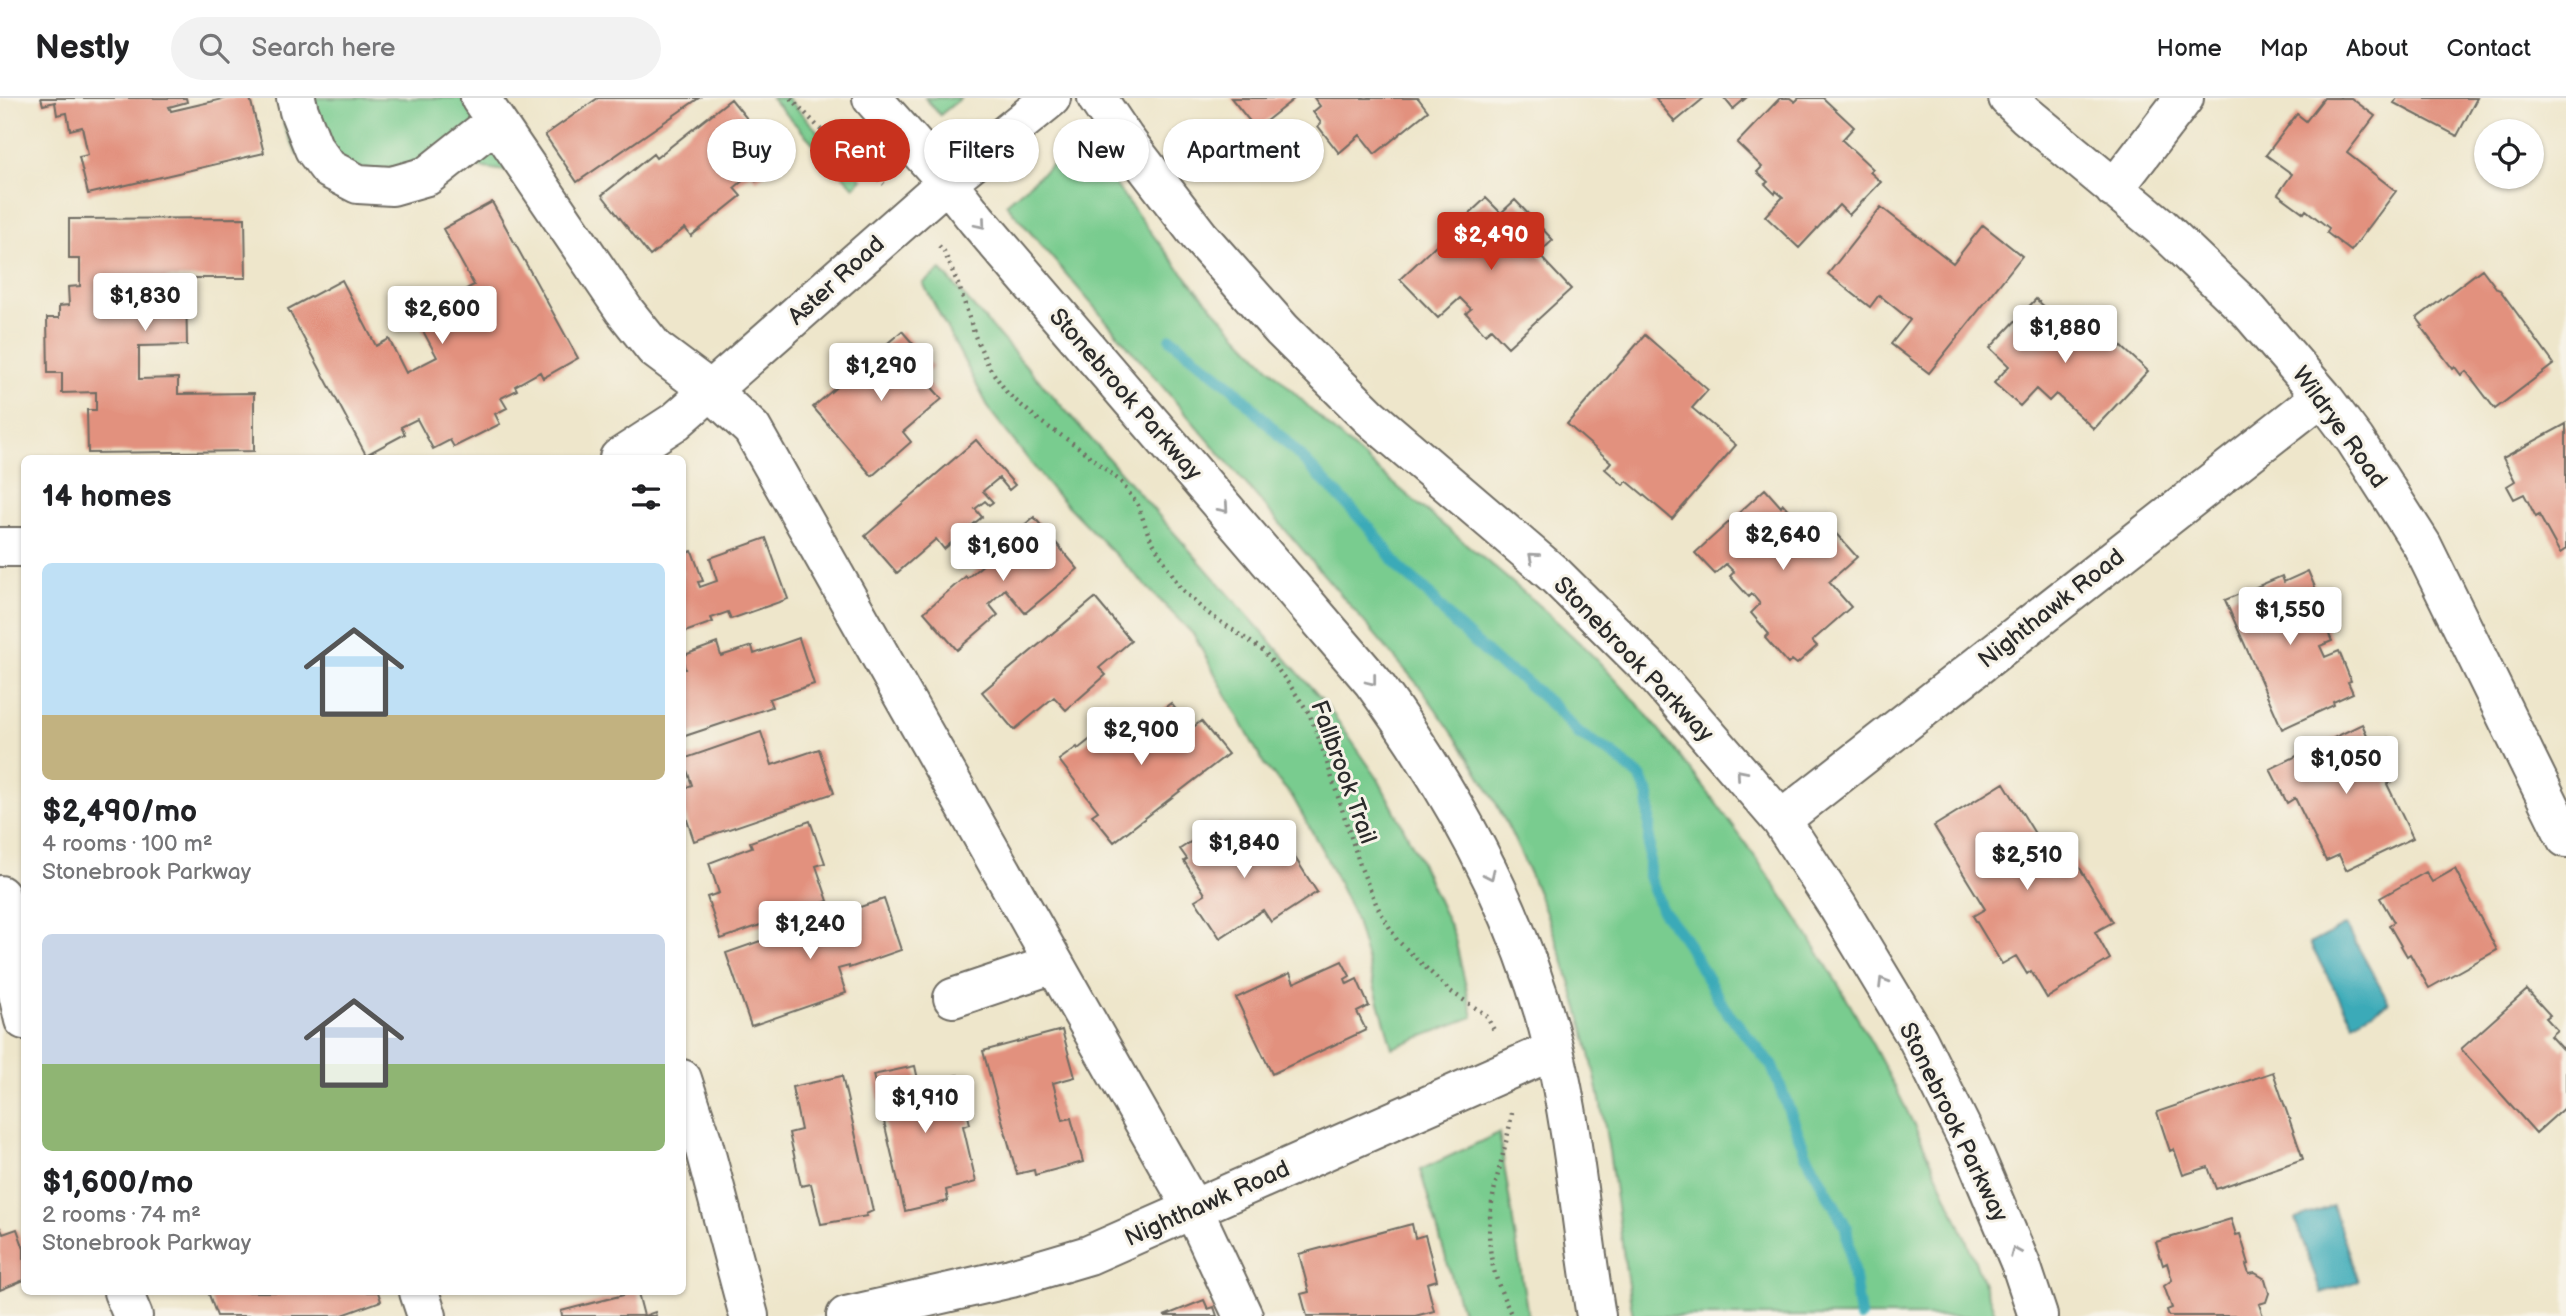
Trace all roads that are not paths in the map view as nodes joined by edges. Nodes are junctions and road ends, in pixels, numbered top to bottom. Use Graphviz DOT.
graph roads {
  1 [pos="296,98"];
  2 [pos="872,98"];
  3 [pos="1051,98"];
  4 [pos="1097,98"];
  5 [pos="2008,98"];
  6 [pos="2183,98"];
  7 [pos="488,110"];
  8 [pos="1025,119"];
  9 [pos="924,156"];
  10 [pos="947,182"];
  11 [pos="2114,189"];
  12 [pos="711,391"];
  13 [pos="2322,396"];
  14 [pos="624,455"];
  15 [pos="0,547"];
  16 [pos="21,547"];
  17 [pos="1781,820"];
  18 [pos="2566,838"];
  19 [pos="0,895"];
  20 [pos="1054,964"];
  21 [pos="953,998"];
  22 [pos="21,1007"];
  23 [pos="1554,1050"];
  24 [pos="686,1091"];
  25 [pos="1193,1209"];
  26 [pos="124,1295"];
  27 [pos="420,1295"];
  28 [pos="132,1316"];
  29 [pos="427,1316"];
  30 [pos="749,1316"];
  31 [pos="846,1316"];
  32 [pos="1243,1316"];
  33 [pos="1596,1316"];
  34 [pos="2038,1316"];
  1 -- 7 [label="street"];
  2 -- 9 [label="street, Stonebrook Parkway"];
  3 -- 8 [label="street, Aster Road"];
  17 -- 4 [label="street, Stonebrook Parkway, one-way"];
  5 -- 11 [label="street, Wildrye Road"];
  6 -- 11 [label="street"];
  7 -- 12 [label="street"];
  10 -- 12 [label="street, Aster Road"];
  10 -- 23 [label="street, Stonebrook Parkway, one-way"];
  11 -- 13 [label="street, Wildrye Road"];
  12 -- 14 [label="street, Aster Road"];
  12 -- 20 [label="street"];
  13 -- 17 [label="street, Nighthawk Road"];
  13 -- 18 [label="street, Wildrye Road"];
  15 -- 16 [label="street"];
  34 -- 17 [label="street, Stonebrook Parkway, one-way"];
  19 -- 22 [label="street"];
  20 -- 21 [label="street"];
  20 -- 25 [label="street"];
  23 -- 25 [label="street, Nighthawk Road"];
  23 -- 33 [label="street, Stonebrook Parkway"];
  24 -- 30 [label="street"];
  25 -- 31 [label="street, Nighthawk Road"];
  25 -- 32 [label="street"];
  26 -- 28 [label="street"];
  27 -- 29 [label="street"];
}
